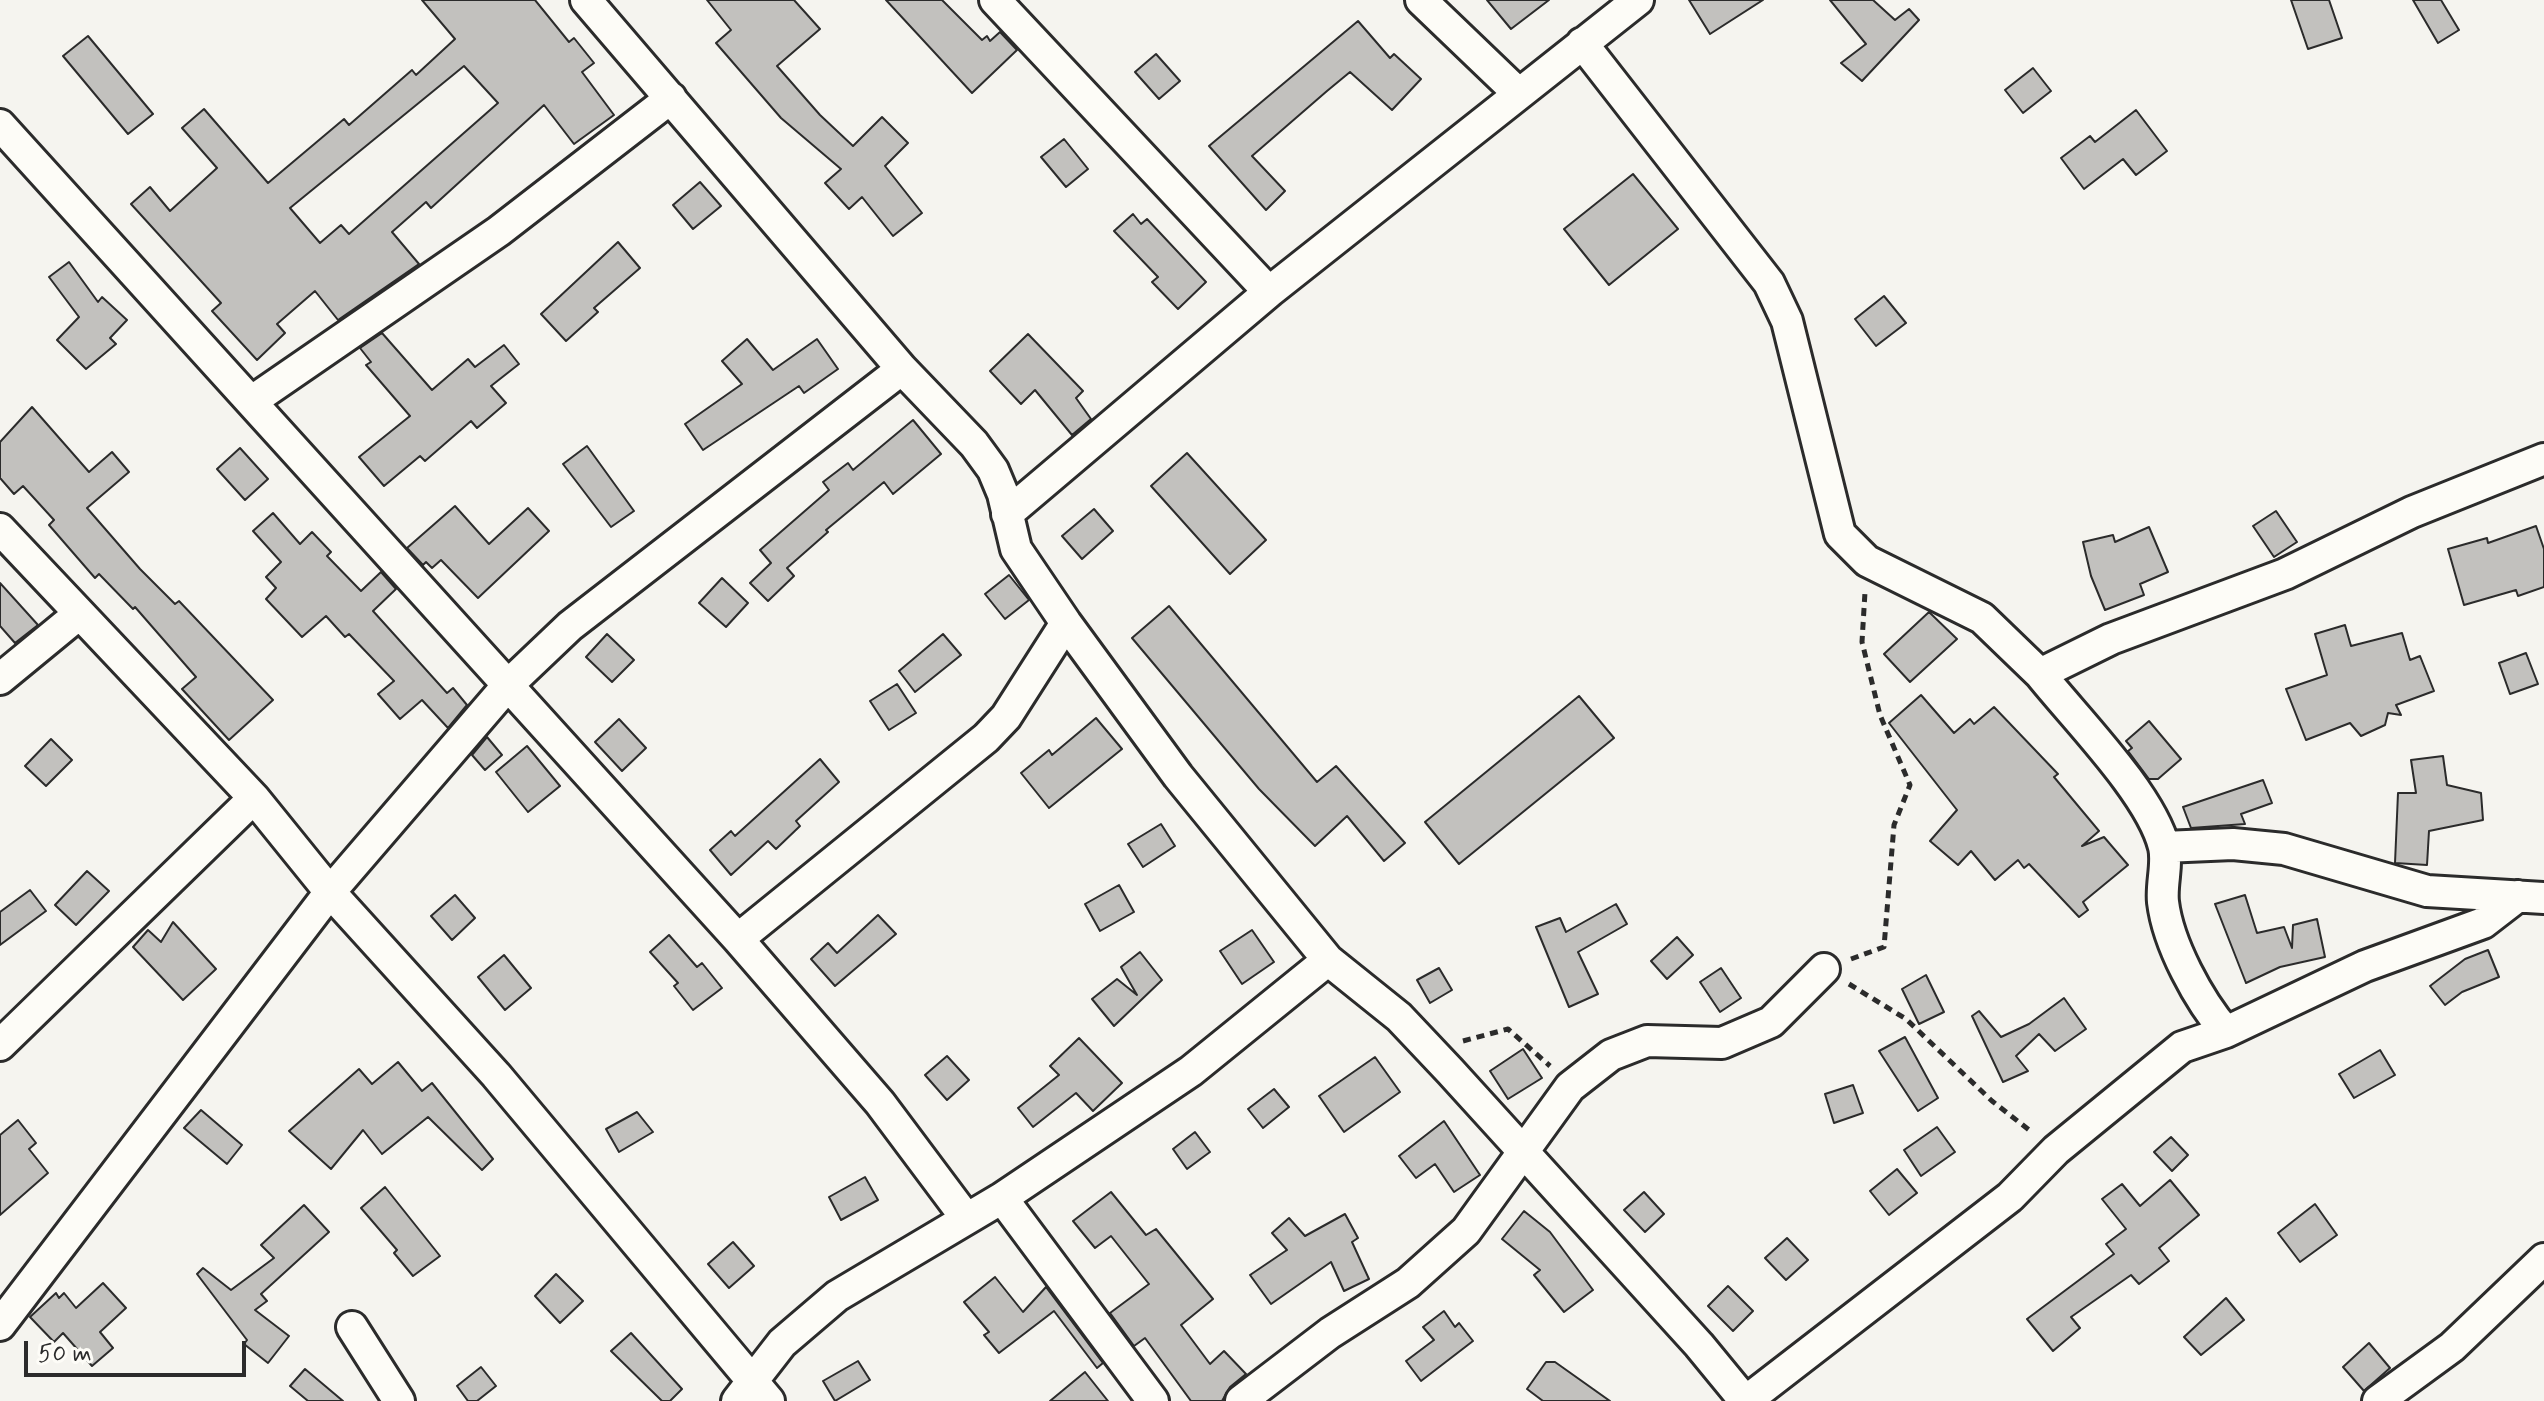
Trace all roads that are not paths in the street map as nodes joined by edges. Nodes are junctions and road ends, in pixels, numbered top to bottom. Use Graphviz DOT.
graph roads {
  1 [pos="586,0"];
  2 [pos="995,0"];
  3 [pos="1421,0"];
  4 [pos="1638,0"];
  5 [pos="1582,43"];
  6 [pos="1518,93"];
  7 [pos="671,98"];
  8 [pos="0,125"];
  9 [pos="1269,292"];
  10 [pos="902,369"];
  11 [pos="252,401"];
  12 [pos="2544,459"];
  13 [pos="1007,514"];
  14 [pos="0,529"];
  15 [pos="79,614"];
  16 [pos="1066,623"];
  17 [pos="2040,674"];
  18 [pos="0,679"];
  19 [pos="508,685"];
  20 [pos="254,798"];
  21 [pos="2164,847"];
  22 [pos="330,892"];
  23 [pos="2531,897"];
  24 [pos="738,939"];
  25 [pos="1328,960"];
  26 [pos="1824,969"];
  27 [pos="2226,1032"];
  28 [pos="0,1045"];
  29 [pos="1524,1150"];
  30 [pos="1002,1198"];
  31 [pos="966,1218"];
  32 [pos="2544,1259"];
  33 [pos="0,1325"];
  34 [pos="352,1327"];
  35 [pos="753,1395"];
  36 [pos="399,1401"];
  37 [pos="1153,1401"];
  38 [pos="1241,1401"];
  39 [pos="1745,1401"];
  40 [pos="2378,1401"];
  1 -- 7 [label="street"];
  2 -- 9 [label="street"];
  3 -- 6 [label="street"];
  4 -- 5 [label="street"];
  5 -- 6 [label="street"];
  5 -- 17 [label="street"];
  6 -- 9 [label="street"];
  7 -- 10 [label="street"];
  7 -- 11 [label="street"];
  8 -- 11 [label="street"];
  9 -- 13 [label="street"];
  10 -- 13 [label="street"];
  10 -- 19 [label="street"];
  11 -- 19 [label="street"];
  12 -- 17 [label="street"];
  13 -- 16 [label="street"];
  14 -- 15 [label="street"];
  15 -- 18 [label="street"];
  15 -- 20 [label="street"];
  16 -- 24 [label="street"];
  16 -- 25 [label="street"];
  17 -- 21 [label="street"];
  19 -- 22 [label="street"];
  19 -- 24 [label="street"];
  20 -- 22 [label="street"];
  20 -- 28 [label="street"];
  21 -- 23 [label="street"];
  21 -- 27 [label="street"];
  22 -- 33 [label="street"];
  22 -- 35 [label="street"];
  23 -- 27 [label="street"];
  24 -- 31 [label="street"];
  25 -- 29 [label="street"];
  25 -- 30 [label="street"];
  26 -- 29 [label="street"];
  27 -- 39 [label="street"];
  29 -- 38 [label="street"];
  29 -- 39 [label="street"];
  30 -- 31 [label="street"];
  30 -- 37 [label="street"];
  31 -- 35 [label="street"];
  32 -- 40 [label="street"];
  34 -- 36 [label="street"];
}
